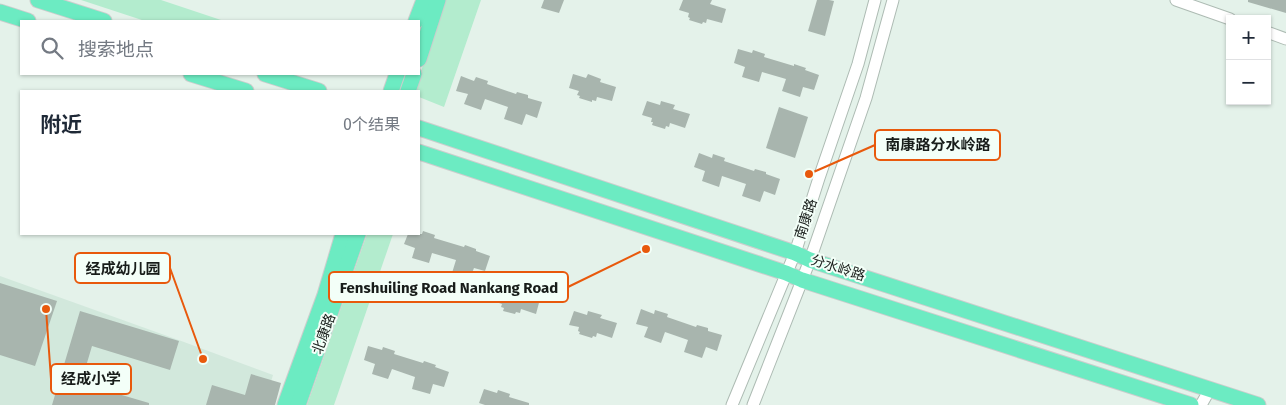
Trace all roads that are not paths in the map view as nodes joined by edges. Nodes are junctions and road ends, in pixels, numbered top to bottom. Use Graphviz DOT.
graph roads {
  1 [pos="38,0"];
  2 [pos="424,0"];
  3 [pos="438,0"];
  4 [pos="875,0"];
  5 [pos="893,0"];
  6 [pos="1176,0"];
  7 [pos="0,12"];
  8 [pos="1226,18"];
  9 [pos="25,20"];
  10 [pos="101,20"];
  11 [pos="416,20"];
  12 [pos="1271,33"];
  13 [pos="1286,38"];
  14 [pos="420,55"];
  15 [pos="194,75"];
  16 [pos="268,75"];
  17 [pos="398,75"];
  18 [pos="414,75"];
  19 [pos="243,90"];
  20 [pos="316,90"];
  21 [pos="391,90"];
  22 [pos="408,90"];
  23 [pos="420,128"];
  24 [pos="420,152"];
  25 [pos="343,235"];
  26 [pos="358,235"];
  27 [pos="795,253"];
  28 [pos="810,260"];
  29 [pos="786,272"];
  30 [pos="802,280"];
  31 [pos="1210,388"];
  32 [pos="285,405"];
  33 [pos="298,405"];
  34 [pos="732,405"];
  35 [pos="753,405"];
  36 [pos="1191,405"];
  37 [pos="1201,405"];
  38 [pos="1258,405"];
  1 -- 10 [label="main road"];
  2 -- 11 [label="main road"];
  3 -- 14 [label="main road"];
  4 -- 27 [label="street, 南康路"];
  5 -- 28 [label="street, 南康路"];
  6 -- 8 [label="street"];
  7 -- 9 [label="main road"];
  12 -- 13 [label="street"];
  15 -- 19 [label="main road"];
  16 -- 20 [label="main road"];
  17 -- 21 [label="main road"];
  18 -- 22 [label="main road"];
  23 -- 27 [label="main road, 分水岭路"];
  24 -- 29 [label="main road, 分水岭路"];
  25 -- 32 [label="main road, 北康路"];
  26 -- 33 [label="main road, 北康路"];
  27 -- 28 [label="main road, 分水岭路"];
  27 -- 29 [label="street, 南康路"];
  28 -- 30 [label="street, 南康路"];
  28 -- 31 [label="main road, 分水岭路"];
  29 -- 30 [label="main road, 分水岭路"];
  29 -- 34 [label="street, 南康路"];
  30 -- 35 [label="street, 南康路"];
  30 -- 36 [label="main road, 分水岭路"];
  31 -- 37 [label="street"];
  31 -- 38 [label="main road, 分水岭路"];
}
